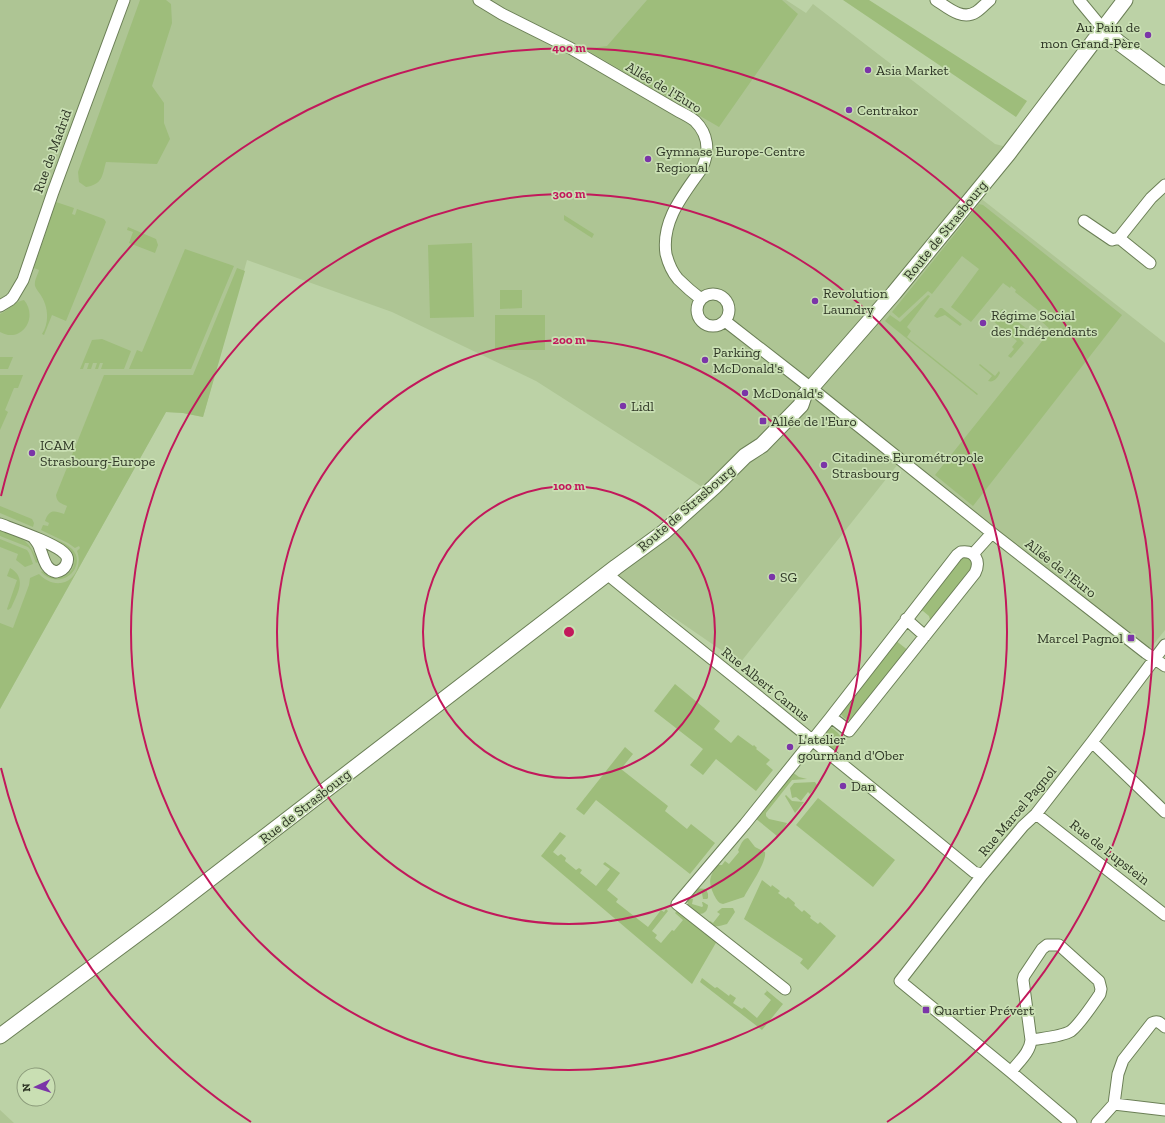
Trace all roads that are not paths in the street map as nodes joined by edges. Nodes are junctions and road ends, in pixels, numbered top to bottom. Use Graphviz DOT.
graph roads {
  1 [pos="124,0"];
  2 [pos="479,0"];
  3 [pos="936,0"];
  4 [pos="990,0"];
  5 [pos="1079,0"];
  6 [pos="1117,6"];
  7 [pos="1103,29"];
  8 [pos="1165,77"];
  9 [pos="1165,185"];
  10 [pos="1084,221"];
  11 [pos="1119,238"];
  12 [pos="1150,263"];
  13 [pos="701,299"];
  14 [pos="0,306"];
  15 [pos="725,321"];
  16 [pos="808,392"];
  17 [pos="0,524"];
  18 [pos="992,533"];
  19 [pos="33,537"];
  20 [pos="973,554"];
  21 [pos="607,574"];
  22 [pos="906,619"];
  23 [pos="925,636"];
  24 [pos="1165,645"];
  25 [pos="1155,659"];
  26 [pos="1165,666"];
  27 [pos="831,716"];
  28 [pos="813,740"];
  29 [pos="1092,742"];
  30 [pos="1165,812"];
  31 [pos="1036,814"];
  32 [pos="983,874"];
  33 [pos="1165,914"];
  34 [pos="785,989"];
  35 [pos="1165,1027"];
  36 [pos="0,1036"];
  37 [pos="1031,1040"];
  38 [pos="1011,1072"];
  39 [pos="1114,1104"];
  40 [pos="1165,1110"];
  41 [pos="1071,1123"];
  42 [pos="1097,1123"];
  1 -- 14 [label="street, Rue de Madrid"];
  2 -- 13 [label="street, Allée de l'Euro"];
  3 -- 4 [label="street"];
  5 -- 7 [label="street"];
  6 -- 7 [label="main road, Route de Strasbourg"];
  7 -- 8 [label="main road"];
  7 -- 16 [label="main road, Route de Strasbourg"];
  9 -- 11 [label="street"];
  10 -- 11 [label="street"];
  11 -- 12 [label="street"];
  13 -- 15 [label="street"];
  13 -- 15 [label="street"];
  15 -- 16 [label="street, Allée de l'Euro"];
  16 -- 18 [label="street, Allée de l'Euro"];
  16 -- 21 [label="main road, Route de Strasbourg"];
  17 -- 19 [label="street"];
  18 -- 20 [label="street"];
  18 -- 25 [label="street, Allée de l'Euro"];
  20 -- 22 [label="street"];
  20 -- 23 [label="street"];
  21 -- 28 [label="street, Rue Albert Camus"];
  21 -- 36 [label="main road, Rue de Strasbourg"];
  22 -- 23 [label="street"];
  22 -- 27 [label="street"];
  23 -- 27 [label="street"];
  24 -- 25 [label="street, Rue Marcel Pagnol"];
  25 -- 26 [label="street, Allée de l'Euro"];
  25 -- 29 [label="street, Rue Marcel Pagnol"];
  27 -- 28 [label="street"];
  28 -- 32 [label="street, Rue Albert Camus"];
  28 -- 34 [label="street"];
  29 -- 30 [label="street"];
  29 -- 31 [label="street, Rue Marcel Pagnol"];
  31 -- 32 [label="street, Rue Marcel Pagnol"];
  31 -- 33 [label="street, Rue de Lupstein"];
  32 -- 38 [label="street, Rue Marcel Pagnol"];
  35 -- 39 [label="street"];
  37 -- 37 [label="street"];
  37 -- 38 [label="street"];
  38 -- 41 [label="street"];
  39 -- 40 [label="street"];
  39 -- 42 [label="street"];
}
